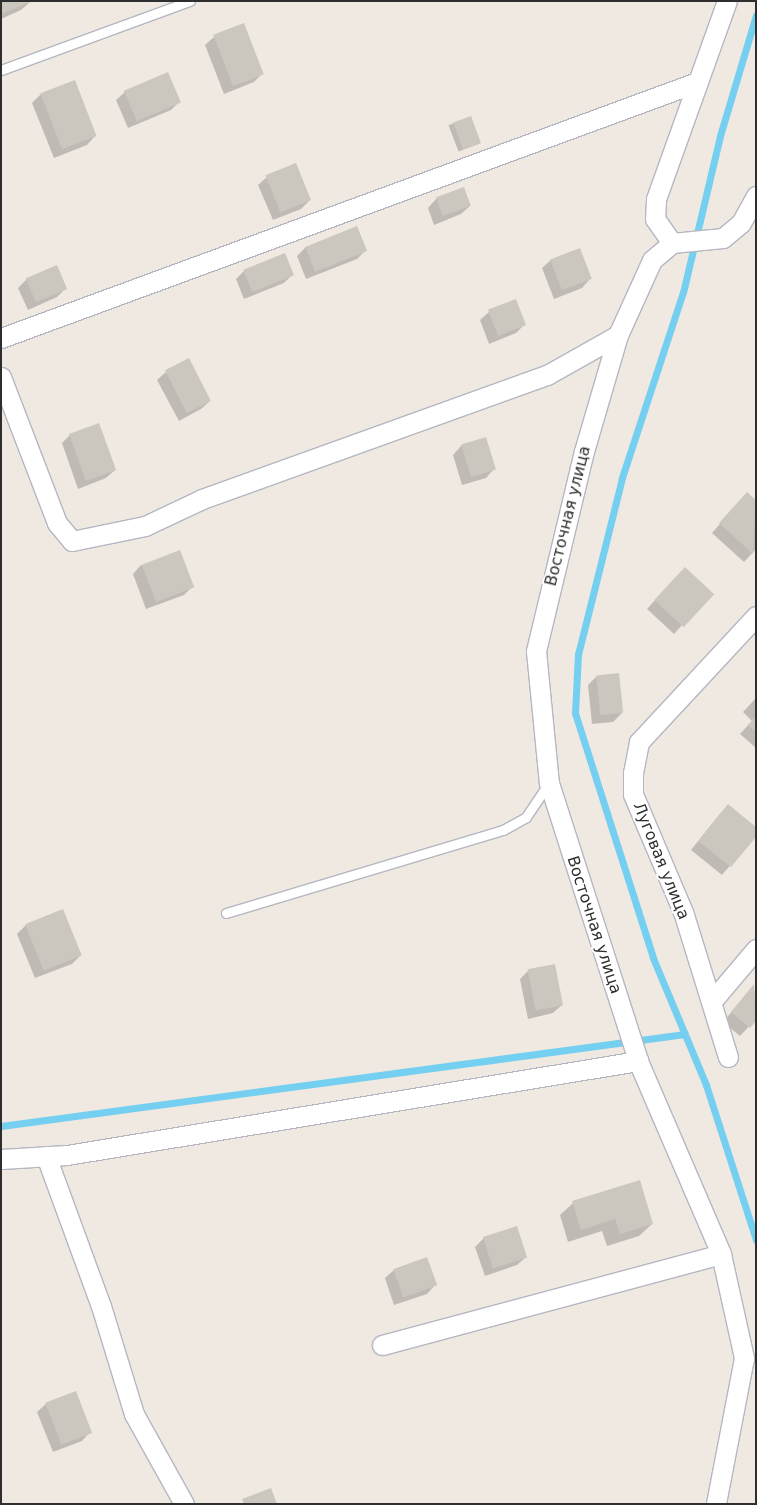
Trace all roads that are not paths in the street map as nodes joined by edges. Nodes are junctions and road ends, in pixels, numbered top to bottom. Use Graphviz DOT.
graph roads {
  1 [pos="190,1"];
  2 [pos="727,1"];
  3 [pos="1,70"];
  4 [pos="698,82"];
  5 [pos="756,196"];
  6 [pos="675,243"];
  7 [pos="618,335"];
  8 [pos="1,338"];
  9 [pos="1,377"];
  10 [pos="756,616"];
  11 [pos="548,783"];
  12 [pos="226,913"];
  13 [pos="756,949"];
  14 [pos="712,1001"];
  15 [pos="636,1057"];
  16 [pos="728,1057"];
  17 [pos="46,1156"];
  18 [pos="1,1159"];
  19 [pos="721,1254"];
  20 [pos="382,1345"];
  21 [pos="184,1504"];
  22 [pos="716,1504"];
  1 -- 3 [label="lane"];
  2 -- 4 [label="street"];
  4 -- 6 [label="street"];
  4 -- 8 [label="street"];
  5 -- 6 [label="street"];
  6 -- 7 [label="street, Восточная улица"];
  7 -- 9 [label="street"];
  7 -- 11 [label="street, Восточная улица"];
  10 -- 14 [label="street, Луговая улица"];
  11 -- 12 [label="lane"];
  11 -- 15 [label="street, Восточная улица"];
  13 -- 14 [label="street"];
  14 -- 16 [label="street, Луговая улица"];
  15 -- 17 [label="street"];
  15 -- 19 [label="street, Восточная улица"];
  17 -- 18 [label="street"];
  17 -- 21 [label="street"];
  19 -- 20 [label="street"];
  19 -- 22 [label="street, Восточная улица"];
}
